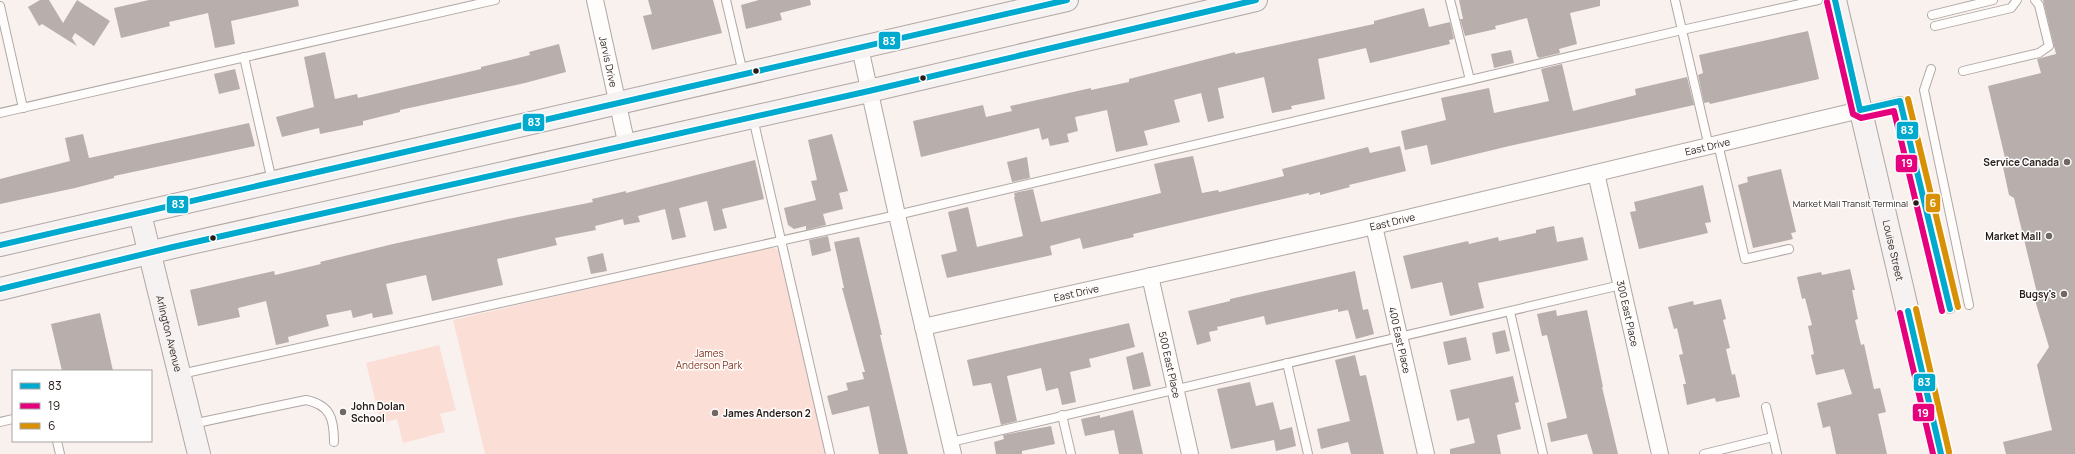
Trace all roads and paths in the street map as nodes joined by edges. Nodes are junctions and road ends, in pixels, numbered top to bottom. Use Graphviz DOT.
graph roads {
  1 [pos="494,0"];
  2 [pos="595,0"];
  3 [pos="726,0"];
  4 [pos="1067,0"];
  5 [pos="1256,0"];
  6 [pos="1450,0"];
  7 [pos="1675,0"];
  8 [pos="1818,0"];
  9 [pos="1835,0"];
  10 [pos="1993,0"];
  11 [pos="2017,0"];
  12 [pos="2035,0"];
  13 [pos="469,3"];
  14 [pos="0,6"];
  15 [pos="1932,15"];
  16 [pos="1935,26"];
  17 [pos="1682,30"];
  18 [pos="860,48"];
  19 [pos="244,57"];
  20 [pos="1931,68"];
  21 [pos="1963,71"];
  22 [pos="743,75"];
  23 [pos="1470,80"];
  24 [pos="869,91"];
  25 [pos="617,104"];
  26 [pos="23,108"];
  27 [pos="1860,110"];
  28 [pos="0,113"];
  29 [pos="752,118"];
  30 [pos="627,146"];
  31 [pos="1714,146"];
  32 [pos="1596,173"];
  33 [pos="273,183"];
  34 [pos="140,214"];
  35 [pos="897,215"];
  36 [pos="1374,226"];
  37 [pos="782,239"];
  38 [pos="0,245"];
  39 [pos="1789,249"];
  40 [pos="150,252"];
  41 [pos="1150,276"];
  42 [pos="1621,285"];
  43 [pos="0,289"];
  44 [pos="1969,305"];
  45 [pos="1950,309"];
  46 [pos="1510,312"];
  47 [pos="923,327"];
  48 [pos="1399,336"];
  49 [pos="1287,363"];
  50 [pos="181,374"];
  51 [pos="1175,388"];
  52 [pos="1766,407"];
  53 [pos="1062,415"];
  54 [pos="12,419"];
  55 [pos="0,422"];
  56 [pos="192,424"];
  57 [pos="1773,437"];
  58 [pos="57,442"];
  59 [pos="334,442"];
  60 [pos="952,448"];
  61 [pos="60,454"];
  62 [pos="199,454"];
  63 [pos="830,454"];
  64 [pos="1071,454"];
  65 [pos="1190,454"];
  66 [pos="1308,454"];
  67 [pos="1426,454"];
  68 [pos="1543,454"];
  69 [pos="1660,454"];
  70 [pos="1704,454"];
  71 [pos="1778,454"];
  72 [pos="1941,454"];
  1 -- 13 [label="lane"];
  2 -- 25 [label="street, Jarvis Drive"];
  3 -- 22 [label="lane"];
  4 -- 18 [label="main road"];
  5 -- 24 [label="main road"];
  6 -- 23 [label="lane"];
  7 -- 17 [label="lane"];
  8 -- 17 [label="lane"];
  9 -- 27 [label="main road, Louise Street"];
  10 -- 15 [label="lane"];
  11 -- 16 [label="lane"];
  12 -- 21 [label="lane"];
  13 -- 19 [label="lane"];
  14 -- 26 [label="lane"];
  17 -- 23 [label="lane"];
  17 -- 31 [label="lane"];
  18 -- 22 [label="main road"];
  18 -- 24 [label="street"];
  19 -- 26 [label="lane"];
  19 -- 33 [label="lane"];
  20 -- 44 [label="lane"];
  22 -- 25 [label="main road"];
  23 -- 35 [label="lane"];
  24 -- 29 [label="main road"];
  24 -- 35 [label="street"];
  25 -- 30 [label="street, Jarvis Drive"];
  25 -- 33 [label="main road"];
  26 -- 28 [label="lane"];
  27 -- 31 [label="street, East Drive"];
  27 -- 45 [label="lane"];
  27 -- 72 [label="main road, Louise Street"];
  29 -- 30 [label="main road"];
  29 -- 37 [label="lane"];
  30 -- 40 [label="main road"];
  31 -- 32 [label="street, East Drive"];
  31 -- 39 [label="lane"];
  32 -- 36 [label="street, East Drive"];
  32 -- 42 [label="street, 300 East Place"];
  33 -- 34 [label="main road"];
  34 -- 38 [label="main road"];
  34 -- 40 [label="main road, Arlington Avenue"];
  35 -- 37 [label="lane"];
  35 -- 47 [label="street"];
  36 -- 41 [label="street, East Drive"];
  36 -- 48 [label="street, 400 East Place"];
  37 -- 50 [label="lane"];
  37 -- 63 [label="lane"];
  40 -- 43 [label="main road"];
  40 -- 50 [label="main road, Arlington Avenue"];
  41 -- 47 [label="street, East Drive"];
  41 -- 51 [label="street, 500 East Place"];
  42 -- 46 [label="lane"];
  42 -- 69 [label="street, 300 East Place"];
  46 -- 48 [label="lane"];
  46 -- 68 [label="lane"];
  47 -- 60 [label="street"];
  48 -- 49 [label="lane"];
  48 -- 67 [label="street, 400 East Place"];
  49 -- 51 [label="lane"];
  49 -- 66 [label="lane"];
  50 -- 56 [label="main road, Arlington Avenue"];
  51 -- 53 [label="lane"];
  51 -- 65 [label="street, 500 East Place"];
  52 -- 57 [label="lane"];
  53 -- 60 [label="lane"];
  53 -- 64 [label="lane"];
  54 -- 55 [label="lane"];
  56 -- 59 [label="lane"];
  56 -- 62 [label="main road, Arlington Avenue"];
  57 -- 70 [label="lane"];
  57 -- 71 [label="lane"];
  58 -- 61 [label="lane"];
}
